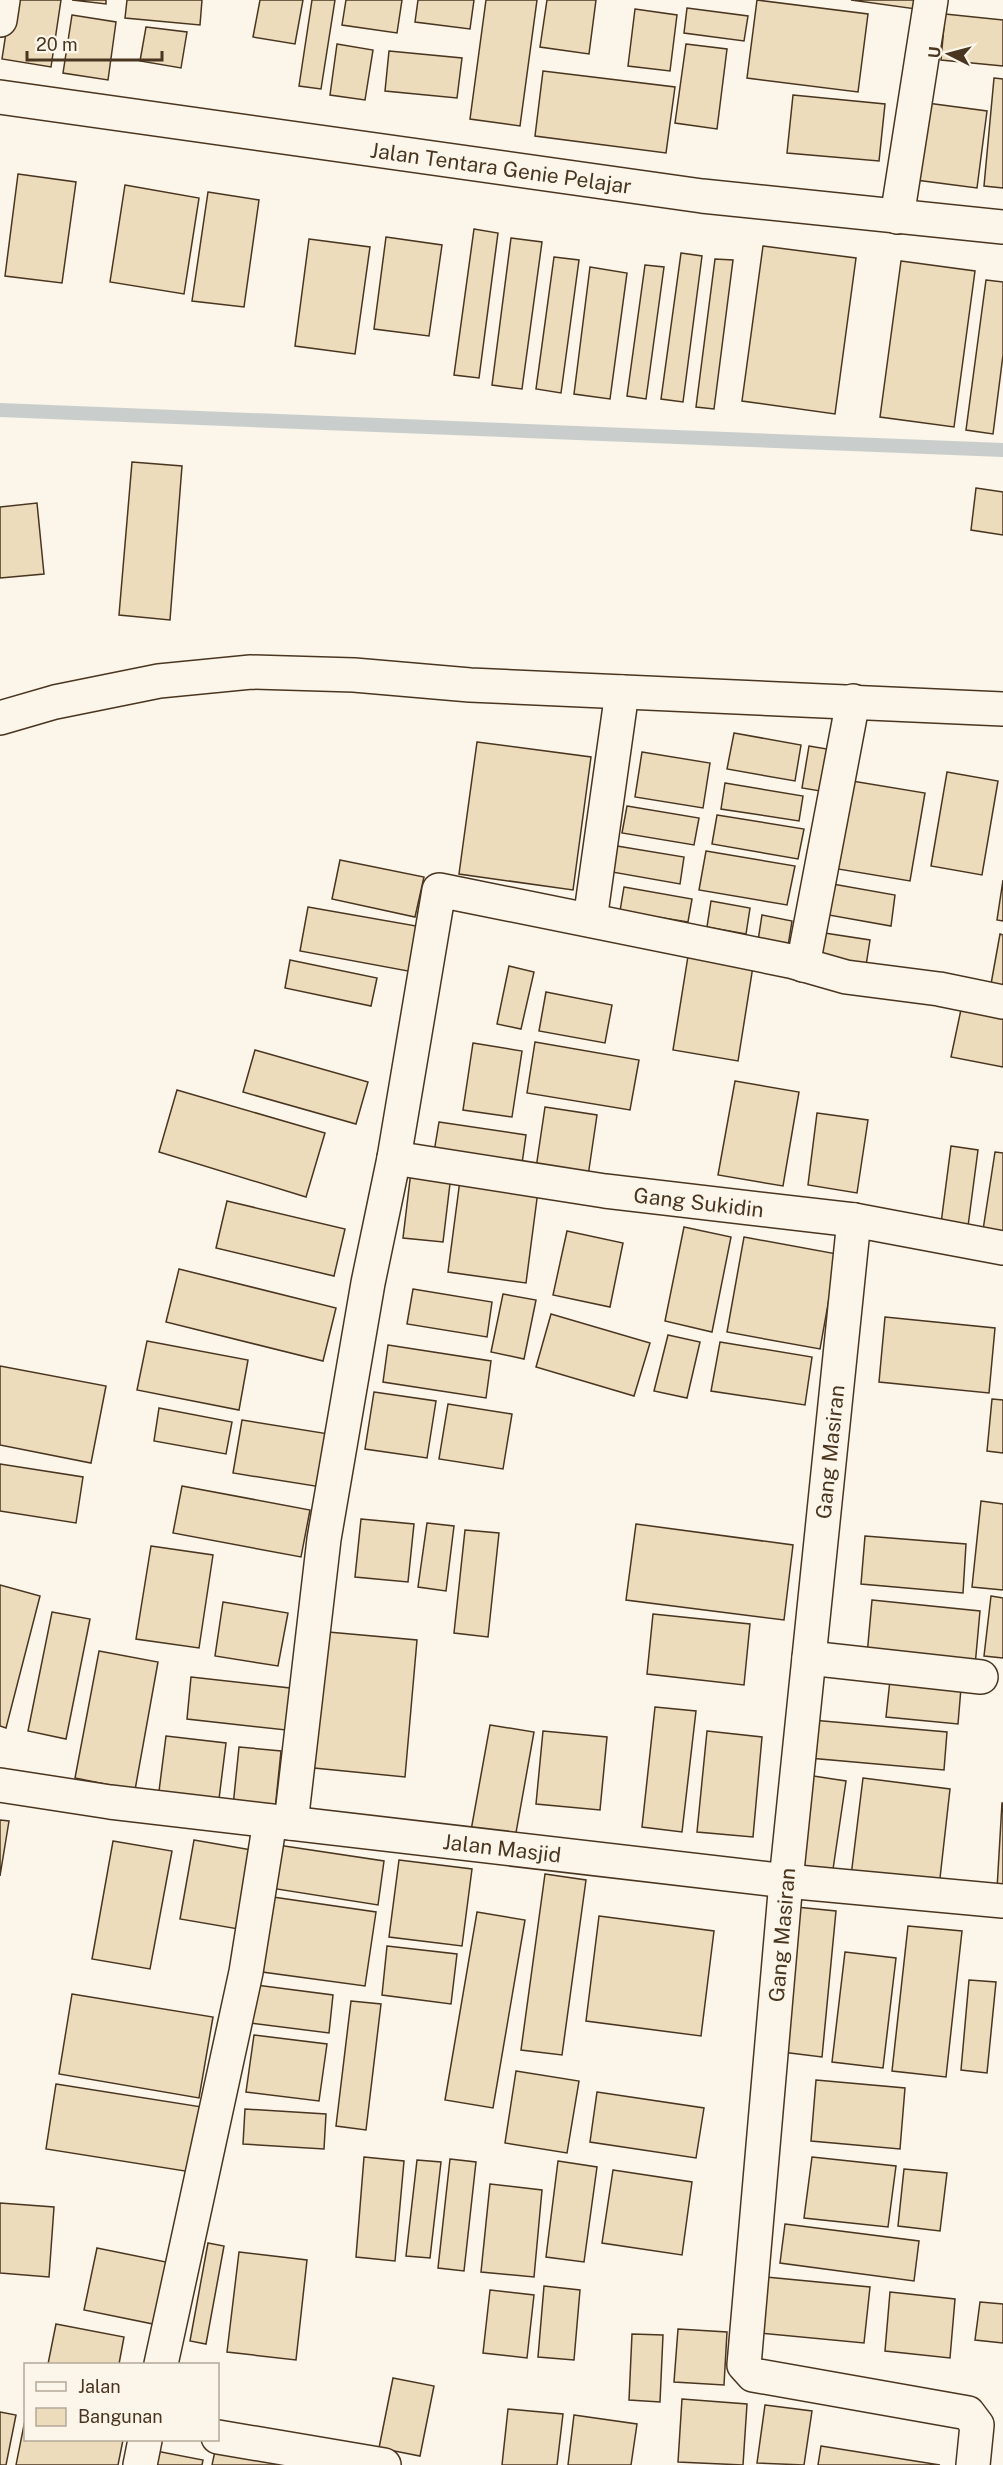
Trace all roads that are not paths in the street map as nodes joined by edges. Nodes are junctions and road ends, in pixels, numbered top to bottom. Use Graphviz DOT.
graph roads {
  1 [pos="3,0"];
  2 [pos="931,0"];
  3 [pos="0,20"];
  4 [pos="0,96"];
  5 [pos="897,217"];
  6 [pos="1003,227"];
  7 [pos="622,692"];
  8 [pos="853,701"];
  9 [pos="1003,709"];
  10 [pos="0,718"];
  11 [pos="590,920"];
  12 [pos="803,965"];
  13 [pos="1003,1002"];
  14 [pos="394,1158"];
  15 [pos="854,1220"];
  16 [pos="1003,1248"];
  17 [pos="809,1658"];
  18 [pos="981,1677"];
  19 [pos="0,1785"];
  20 [pos="280,1822"];
  21 [pos="786,1881"];
  22 [pos="1003,1901"];
  23 [pos="161,2363"];
  24 [pos="219,2437"];
  25 [pos="145,2441"];
  26 [pos="140,2465"];
  27 [pos="384,2465"];
  28 [pos="973,2465"];
  1 -- 3 [label="street"];
  2 -- 5 [label="street"];
  4 -- 5 [label="street, Jalan Tentara Genie Pelajar"];
  5 -- 6 [label="street, Jalan Tentara Genie Pelajar"];
  7 -- 8 [label="street"];
  7 -- 10 [label="street"];
  7 -- 11 [label="street"];
  8 -- 9 [label="street"];
  8 -- 12 [label="street"];
  11 -- 12 [label="street"];
  11 -- 14 [label="street"];
  12 -- 13 [label="street"];
  14 -- 15 [label="street, Gang Sukidin"];
  14 -- 20 [label="street"];
  15 -- 16 [label="street, Gang Sukidin"];
  15 -- 17 [label="street, Gang Masiran"];
  17 -- 18 [label="street"];
  17 -- 21 [label="street, Gang Masiran"];
  19 -- 20 [label="street, Jalan Masjid"];
  20 -- 21 [label="street, Jalan Masjid"];
  20 -- 23 [label="street"];
  21 -- 22 [label="street, Jalan Masjid"];
  21 -- 28 [label="street, Gang Masiran"];
  24 -- 27 [label="street"];
  25 -- 26 [label="street"];
}
